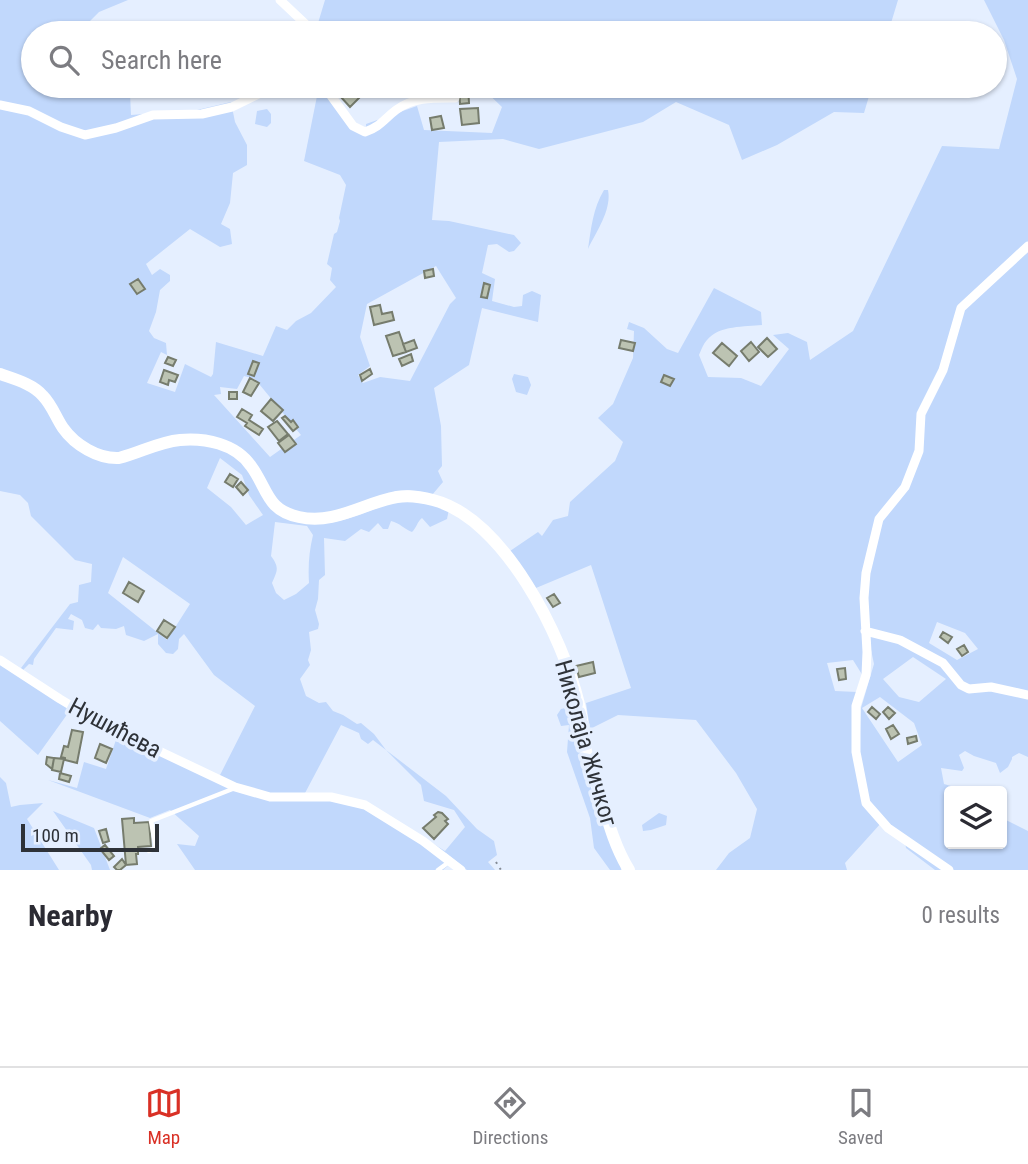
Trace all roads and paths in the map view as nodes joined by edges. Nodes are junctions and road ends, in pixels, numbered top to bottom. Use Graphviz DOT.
graph roads {
  1 [pos="280,0"];
  2 [pos="302,21"];
  3 [pos="250,98"];
  4 [pos="333,98"];
  5 [pos="430,98"];
  6 [pos="0,105"];
  7 [pos="1028,246"];
  8 [pos="0,374"];
  9 [pos="865,631"];
  10 [pos="0,660"];
  11 [pos="1028,695"];
  12 [pos="235,787"];
  13 [pos="149,851"];
  14 [pos="450,861"];
  15 [pos="496,862"];
  16 [pos="439,870"];
  17 [pos="461,870"];
  18 [pos="501,870"];
  19 [pos="629,870"];
  20 [pos="949,870"];
  1 -- 2 [label="street"];
  3 -- 6 [label="street"];
  4 -- 5 [label="street"];
  7 -- 9 [label="street"];
  8 -- 19 [label="street, Николаја Жичког"];
  9 -- 11 [label="street"];
  9 -- 20 [label="street"];
  10 -- 12 [label="street, Нушићева"];
  12 -- 13 [label="lane"];
  12 -- 14 [label="street, Нушићева"];
  14 -- 16 [label="lane"];
  14 -- 17 [label="street, Нушићева"];
  15 -- 18 [label="path"];
}
